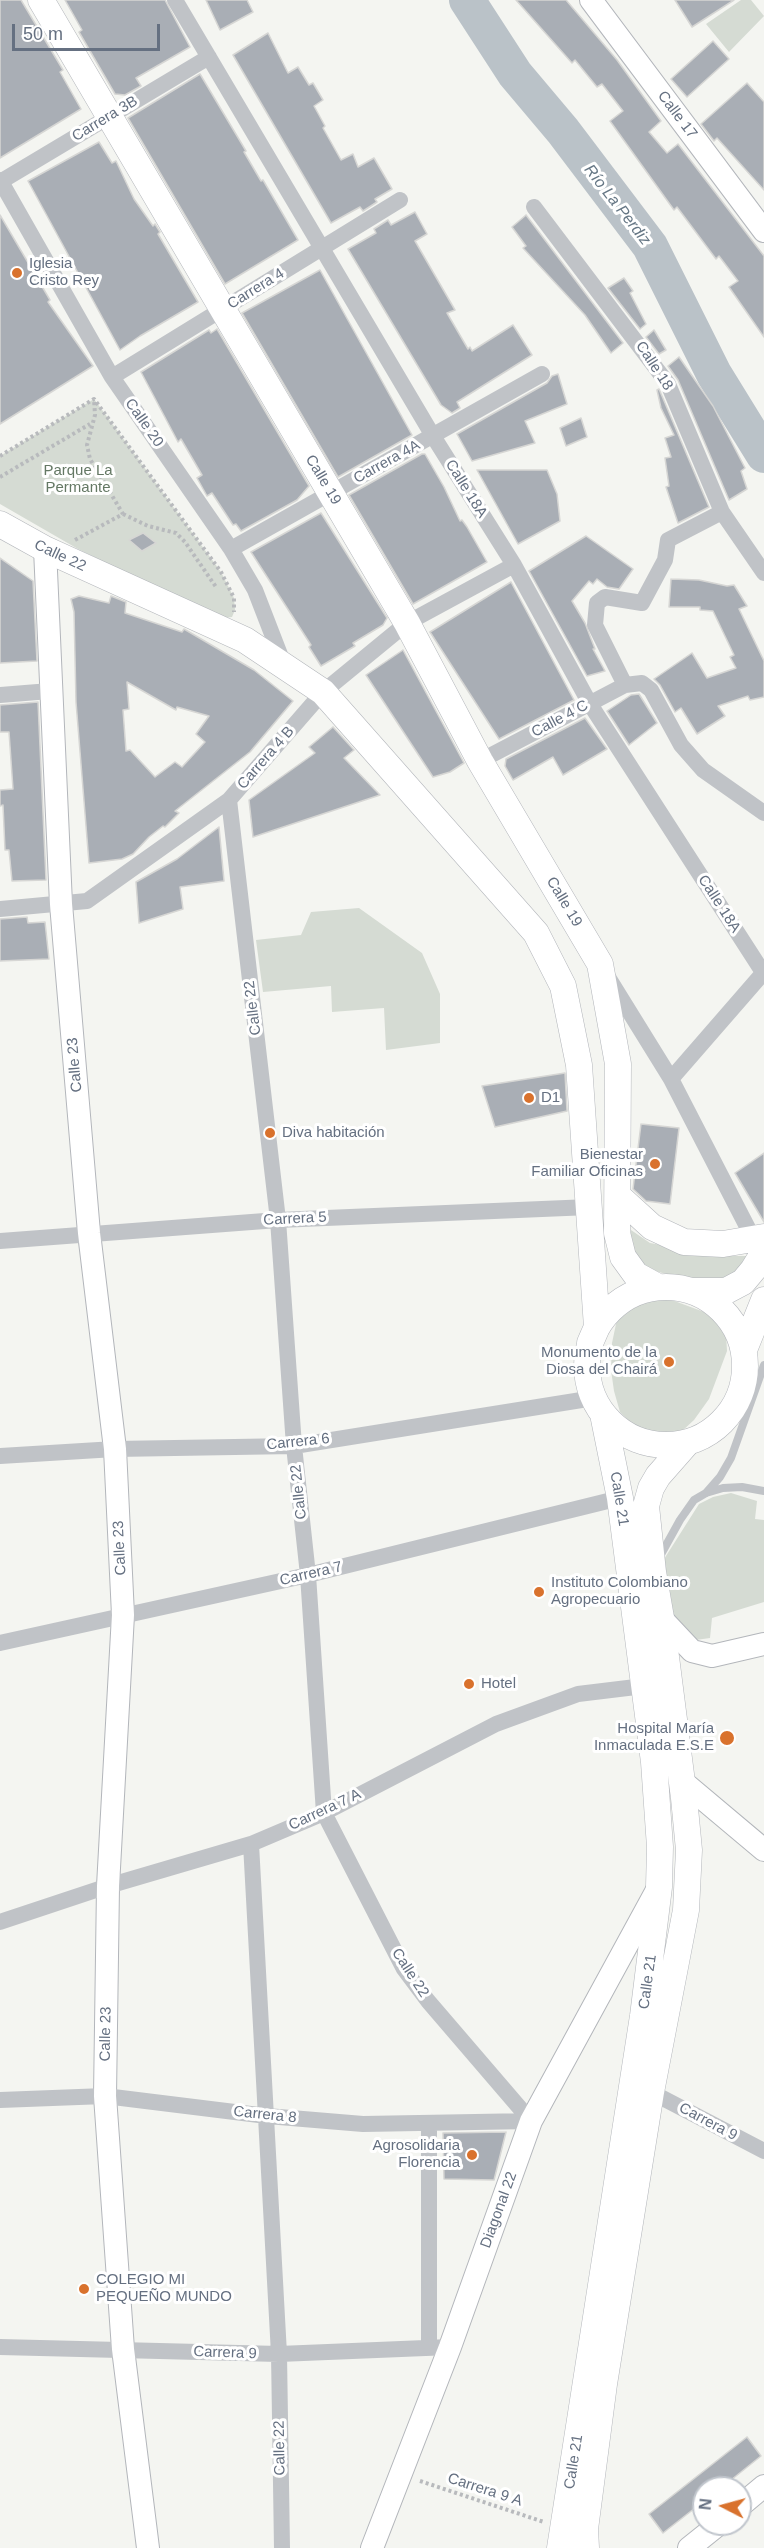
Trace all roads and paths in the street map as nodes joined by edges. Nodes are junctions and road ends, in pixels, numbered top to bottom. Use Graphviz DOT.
graph roads {
  1 [pos="41,0"];
  2 [pos="175,0"];
  3 [pos="591,0"];
  4 [pos="209,57"];
  5 [pos="108,117"];
  6 [pos="0,181"];
  7 [pos="400,200"];
  8 [pos="534,207"];
  9 [pos="764,231"];
  10 [pos="323,247"];
  11 [pos="221,310"];
  12 [pos="542,374"];
  13 [pos="112,377"];
  14 [pos="94,399"];
  15 [pos="91,423"];
  16 [pos="433,435"];
  17 [pos="0,456"];
  18 [pos="0,477"];
  19 [pos="331,493"];
  20 [pos="722,512"];
  21 [pos="123,514"];
  22 [pos="0,524"];
  23 [pos="69,544"];
  24 [pos="45,549"];
  25 [pos="231,549"];
  26 [pos="514,565"];
  27 [pos="764,573"];
  28 [pos="216,587"];
  29 [pos="232,617"];
  30 [pos="407,623"];
  31 [pos="284,666"];
  32 [pos="625,685"];
  33 [pos="50,691"];
  34 [pos="323,692"];
  35 [pos="0,695"];
  36 [pos="590,704"];
  37 [pos="480,761"];
  38 [pos="229,800"];
  39 [pos="764,813"];
  40 [pos="62,904"];
  41 [pos="0,909"];
  42 [pos="600,964"];
  43 [pos="764,973"];
  44 [pos="671,1079"];
  45 [pos="618,1196"];
  46 [pos="590,1207"];
  47 [pos="278,1220"];
  48 [pos="89,1233"];
  49 [pos="0,1241"];
  50 [pos="761,1243"];
  51 [pos="658,1287"];
  52 [pos="694,1291"];
  53 [pos="764,1300"];
  54 [pos="590,1343"];
  55 [pos="754,1358"];
  56 [pos="598,1406"];
  57 [pos="687,1443"];
  58 [pos="294,1446"];
  59 [pos="115,1449"];
  60 [pos="0,1456"];
  61 [pos="764,1491"];
  62 [pos="705,1493"];
  63 [pos="620,1498"];
  64 [pos="652,1572"];
  65 [pos="308,1575"];
  66 [pos="123,1615"];
  67 [pos="661,1618"];
  68 [pos="0,1643"];
  69 [pos="764,1644"];
  70 [pos="644,1686"];
  71 [pos="683,1782"];
  72 [pos="324,1813"];
  73 [pos="251,1844"];
  74 [pos="764,1850"];
  75 [pos="108,1886"];
  76 [pos="659,1887"];
  77 [pos="0,1922"];
  78 [pos="651,2092"];
  79 [pos="105,2096"];
  80 [pos="0,2100"];
  81 [pos="267,2116"];
  82 [pos="531,2121"];
  83 [pos="429,2123"];
  84 [pos="764,2151"];
  85 [pos="0,2347"];
  86 [pos="440,2347"];
  87 [pos="123,2349"];
  88 [pos="279,2354"];
  89 [pos="399,2475"];
  90 [pos="764,2487"];
  91 [pos="752,2496"];
  92 [pos="704,2536"];
  93 [pos="562,2538"];
  94 [pos="148,2548"];
  95 [pos="282,2548"];
  96 [pos="372,2548"];
  97 [pos="586,2548"];
  98 [pos="689,2548"];
  1 -- 5 [label="main road, Calle 19"];
  2 -- 4 [label="street, Calle 18A"];
  3 -- 9 [label="street, Calle 17"];
  4 -- 5 [label="street, Carrera 3B"];
  4 -- 10 [label="street, Calle 18A"];
  5 -- 6 [label="street, Carrera 3B"];
  5 -- 11 [label="main road, Calle 19"];
  6 -- 13 [label="street, Calle 20"];
  7 -- 10 [label="street, Carrera 4"];
  8 -- 20 [label="street, Calle 18"];
  10 -- 11 [label="street, Carrera 4"];
  10 -- 16 [label="street, Calle 18A"];
  11 -- 13 [label="street, Carrera 4"];
  11 -- 19 [label="main road, Calle 19"];
  12 -- 16 [label="street, Carrera 4A"];
  13 -- 25 [label="street, Calle 20"];
  14 -- 15 [label="path"];
  14 -- 17 [label="path"];
  14 -- 29 [label="path"];
  15 -- 18 [label="path"];
  15 -- 21 [label="path"];
  16 -- 19 [label="street, Carrera 4A"];
  16 -- 26 [label="street, Calle 18A"];
  19 -- 25 [label="street, Carrera 4A"];
  19 -- 30 [label="main road, Calle 19"];
  20 -- 27 [label="street, Calle 18"];
  20 -- 32 [label="street"];
  21 -- 23 [label="path"];
  21 -- 28 [label="path"];
  22 -- 24 [label="main road, Calle 22"];
  24 -- 31 [label="main road, Calle 22"];
  24 -- 33 [label="street, Calle 23"];
  25 -- 31 [label="street, Calle 20"];
  26 -- 30 [label="street, Carrera 4 B"];
  26 -- 36 [label="street, Calle 18A"];
  30 -- 34 [label="street, Carrera 4 B"];
  30 -- 37 [label="main road, Calle 19"];
  31 -- 34 [label="main road, Calle 22"];
  32 -- 36 [label="street, Calle 4 C"];
  32 -- 39 [label="street, Calle 4 C"];
  33 -- 35 [label="street"];
  33 -- 40 [label="street, Calle 23"];
  34 -- 38 [label="street, Carrera 4 B"];
  34 -- 46 [label="main road, Calle 22"];
  36 -- 37 [label="street, Calle 4 C"];
  36 -- 43 [label="street, Calle 18A"];
  37 -- 42 [label="main road, Calle 19"];
  38 -- 40 [label="street, Carrera 4 B"];
  38 -- 47 [label="street, Calle 22"];
  40 -- 41 [label="street, Carrera 4 B"];
  40 -- 48 [label="street, Calle 23"];
  42 -- 44 [label="street, Calle 19"];
  42 -- 45 [label="main road, Calle 19"];
  43 -- 44 [label="street"];
  44 -- 50 [label="street, Calle 19"];
  45 -- 50 [label="main road"];
  45 -- 51 [label="main road, Calle 19"];
  46 -- 47 [label="street, Carrera 5"];
  46 -- 54 [label="main road, Calle 22"];
  47 -- 48 [label="street, Carrera 5"];
  47 -- 58 [label="street, Calle 22"];
  48 -- 49 [label="street, Carrera 5"];
  48 -- 59 [label="street, Calle 23"];
  50 -- 52 [label="main road"];
  51 -- 52 [label="main road, Calle 21"];
  51 -- 54 [label="main road, Calle 21"];
  52 -- 55 [label="main road, Calle 21"];
  53 -- 55 [label="main road"];
  54 -- 56 [label="main road, Calle 21"];
  55 -- 57 [label="main road, Calle 21"];
  55 -- 62 [label="lane"];
  56 -- 57 [label="main road, Calle 21"];
  56 -- 58 [label="street, Carrera 6"];
  56 -- 63 [label="main road, Calle 21"];
  57 -- 64 [label="main road, Calle 21"];
  58 -- 59 [label="street, Carrera 6"];
  58 -- 65 [label="street, Calle 22"];
  59 -- 60 [label="street, Carrera 6"];
  59 -- 66 [label="street, Calle 23"];
  61 -- 62 [label="lane"];
  62 -- 64 [label="lane"];
  63 -- 65 [label="street, Carrera 7"];
  63 -- 70 [label="main road, Calle 21"];
  64 -- 67 [label="main road, Calle 21"];
  65 -- 66 [label="street, Carrera 7"];
  65 -- 72 [label="street, Calle 22"];
  66 -- 68 [label="street, Carrera 7"];
  66 -- 75 [label="street, Calle 23"];
  67 -- 69 [label="street"];
  67 -- 71 [label="main road, Calle 21"];
  70 -- 72 [label="street, Carrera 7 A"];
  70 -- 76 [label="main road, Calle 21"];
  71 -- 74 [label="street"];
  71 -- 78 [label="main road, Calle 21"];
  72 -- 73 [label="street, Carrera 7 A"];
  72 -- 82 [label="street, Calle 22"];
  73 -- 75 [label="street, Carrera 7 A"];
  73 -- 81 [label="street, Calle 22"];
  75 -- 77 [label="street, Carrera 7 A"];
  75 -- 79 [label="street, Calle 23"];
  76 -- 82 [label="street, Diagonal 22"];
  76 -- 93 [label="main road, Calle 21"];
  78 -- 84 [label="street, Carrera 9"];
  78 -- 97 [label="main road, Calle 21"];
  79 -- 80 [label="street, Carrera 8"];
  79 -- 81 [label="street, Carrera 8"];
  79 -- 87 [label="street, Calle 23"];
  81 -- 83 [label="street, Carrera 8"];
  81 -- 88 [label="street, Calle 22"];
  82 -- 83 [label="street, Carrera 8"];
  82 -- 86 [label="street, Diagonal 22"];
  83 -- 86 [label="street"];
  85 -- 87 [label="street, Carrera 9"];
  86 -- 88 [label="street, Carrera 9"];
  86 -- 89 [label="street, Diagonal 22"];
  87 -- 88 [label="street, Carrera 9"];
  87 -- 94 [label="street, Calle 23"];
  88 -- 95 [label="street, Calle 22"];
  89 -- 93 [label="path, Carrera 9 A"];
  89 -- 96 [label="street, Diagonal 22"];
  90 -- 91 [label="street"];
  92 -- 98 [label="street"];
}
